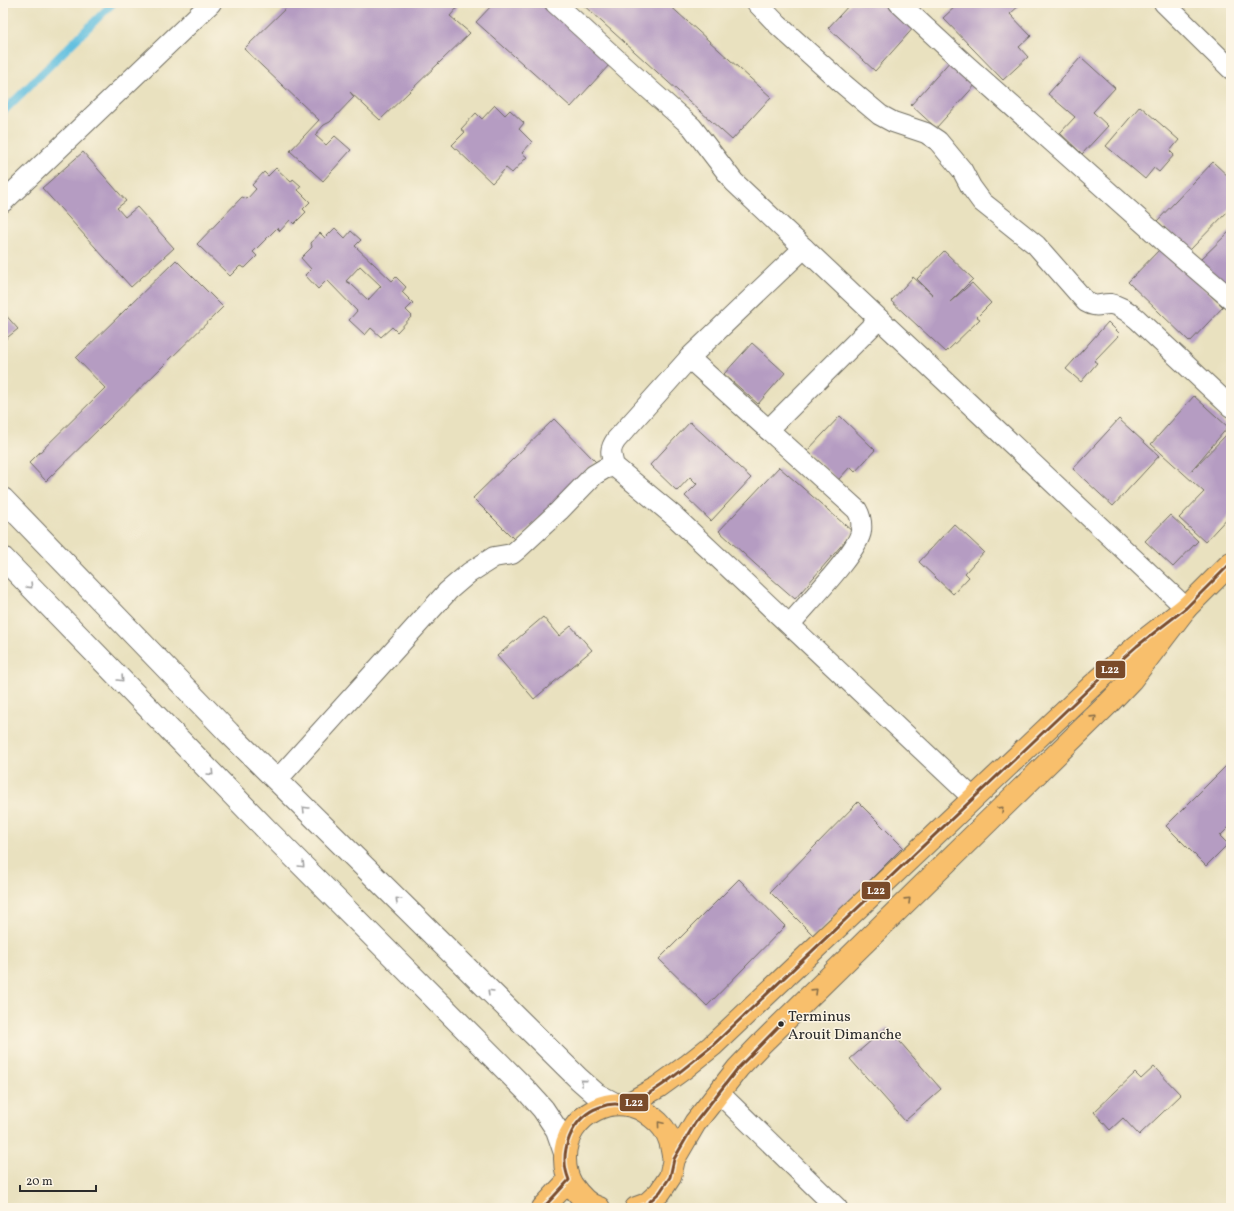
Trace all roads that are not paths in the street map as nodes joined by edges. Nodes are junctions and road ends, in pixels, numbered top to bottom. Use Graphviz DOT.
graph roads {
  1 [pos="211,3"];
  2 [pos="555,3"];
  3 [pos="757,3"];
  4 [pos="899,3"];
  5 [pos="1164,3"];
  6 [pos="1231,69"];
  7 [pos="3,202"];
  8 [pos="804,248"];
  9 [pos="1231,299"];
  10 [pos="879,319"];
  11 [pos="689,358"];
  12 [pos="1231,407"];
  13 [pos="768,430"];
  14 [pos="614,466"];
  15 [pos="3,499"];
  16 [pos="3,558"];
  17 [pos="1231,563"];
  18 [pos="1186,608"];
  19 [pos="790,624"];
  20 [pos="277,780"];
  21 [pos="973,798"];
  22 [pos="719,1093"];
  23 [pos="622,1104"];
  24 [pos="565,1153"];
  25 [pos="674,1159"];
  26 [pos="569,1180"];
  27 [pos="543,1208"];
  28 [pos="599,1208"];
  29 [pos="636,1208"];
  30 [pos="837,1208"];
  1 -- 7 [label="street"];
  2 -- 8 [label="street"];
  3 -- 12 [label="street"];
  4 -- 9 [label="street"];
  5 -- 6 [label="street"];
  8 -- 10 [label="street"];
  8 -- 11 [label="street"];
  10 -- 13 [label="street"];
  10 -- 18 [label="street"];
  11 -- 13 [label="street"];
  11 -- 14 [label="street"];
  13 -- 19 [label="street"];
  14 -- 19 [label="street"];
  14 -- 20 [label="street"];
  15 -- 20 [label="street"];
  16 -- 24 [label="street, one-way"];
  17 -- 18 [label="main road"];
  18 -- 21 [label="main road"];
  22 -- 18 [label="main road, one-way"];
  19 -- 21 [label="street"];
  23 -- 20 [label="street, one-way"];
  21 -- 23 [label="main road"];
  22 -- 25 [label="main road"];
  22 -- 30 [label="street"];
  23 -- 24 [label="main road"];
  25 -- 23 [label="main road, one-way"];
  24 -- 26 [label="main road"];
  25 -- 29 [label="main road"];
  26 -- 27 [label="main road"];
  26 -- 28 [label="main road"];
}
